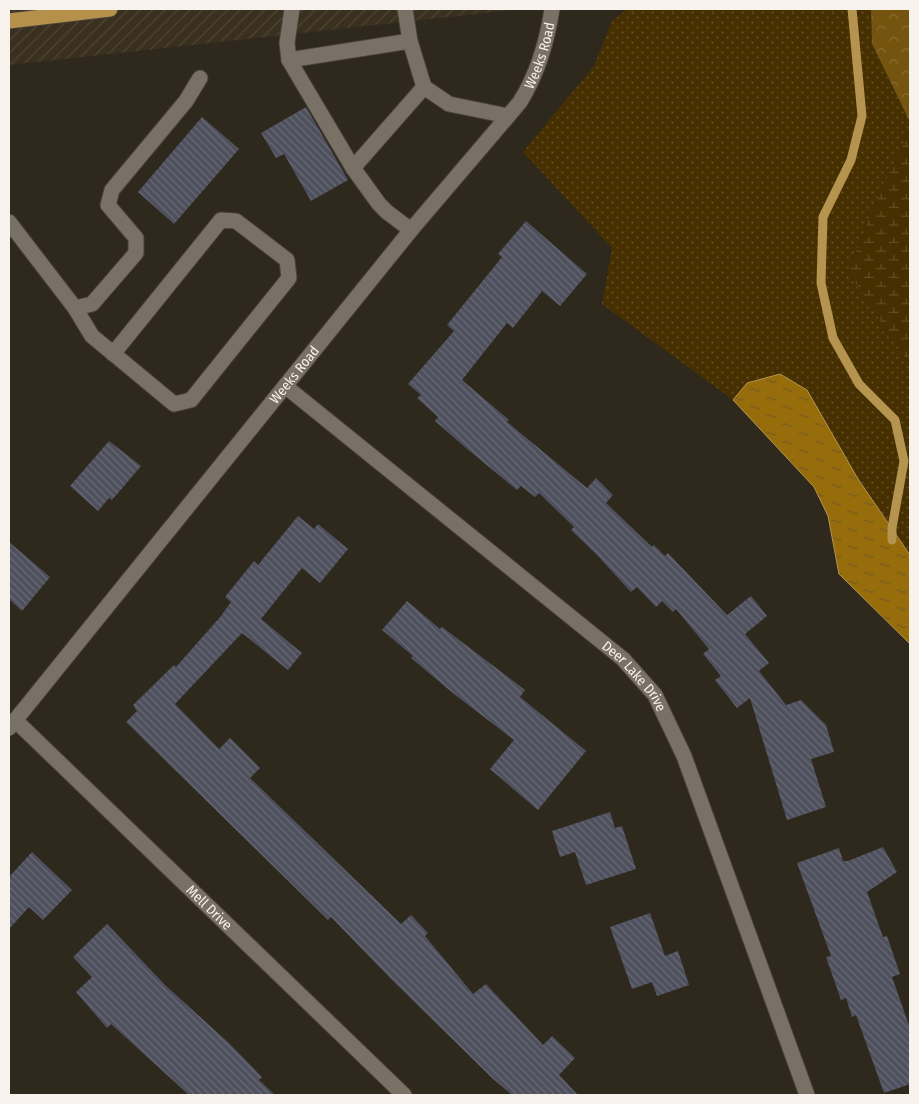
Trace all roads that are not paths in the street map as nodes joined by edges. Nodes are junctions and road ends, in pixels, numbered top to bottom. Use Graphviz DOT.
graph roads {
  1 [pos="110,9"];
  2 [pos="292,9"];
  3 [pos="405,9"];
  4 [pos="552,9"];
  5 [pos="9,21"];
  6 [pos="410,40"];
  7 [pos="289,60"];
  8 [pos="200,78"];
  9 [pos="424,87"];
  10 [pos="508,116"];
  11 [pos="354,168"];
  12 [pos="9,222"];
  13 [pos="411,230"];
  14 [pos="75,308"];
  15 [pos="113,354"];
  16 [pos="285,386"];
  17 [pos="12,724"];
  18 [pos="404,1095"];
  19 [pos="807,1095"];
  1 -- 5 [label="main road"];
  2 -- 7 [label="street"];
  3 -- 6 [label="street"];
  4 -- 10 [label="street, Weeks Road"];
  6 -- 7 [label="street"];
  6 -- 9 [label="street"];
  7 -- 11 [label="street"];
  8 -- 14 [label="street"];
  9 -- 10 [label="street"];
  9 -- 11 [label="street"];
  10 -- 13 [label="street, Weeks Road"];
  11 -- 13 [label="street"];
  12 -- 14 [label="street"];
  13 -- 16 [label="street, Weeks Road"];
  14 -- 15 [label="street"];
  15 -- 15 [label="street"];
  16 -- 17 [label="street, Weeks Road"];
  16 -- 19 [label="street, Deer Lake Drive"];
  17 -- 18 [label="street, Mell Drive"];
}
